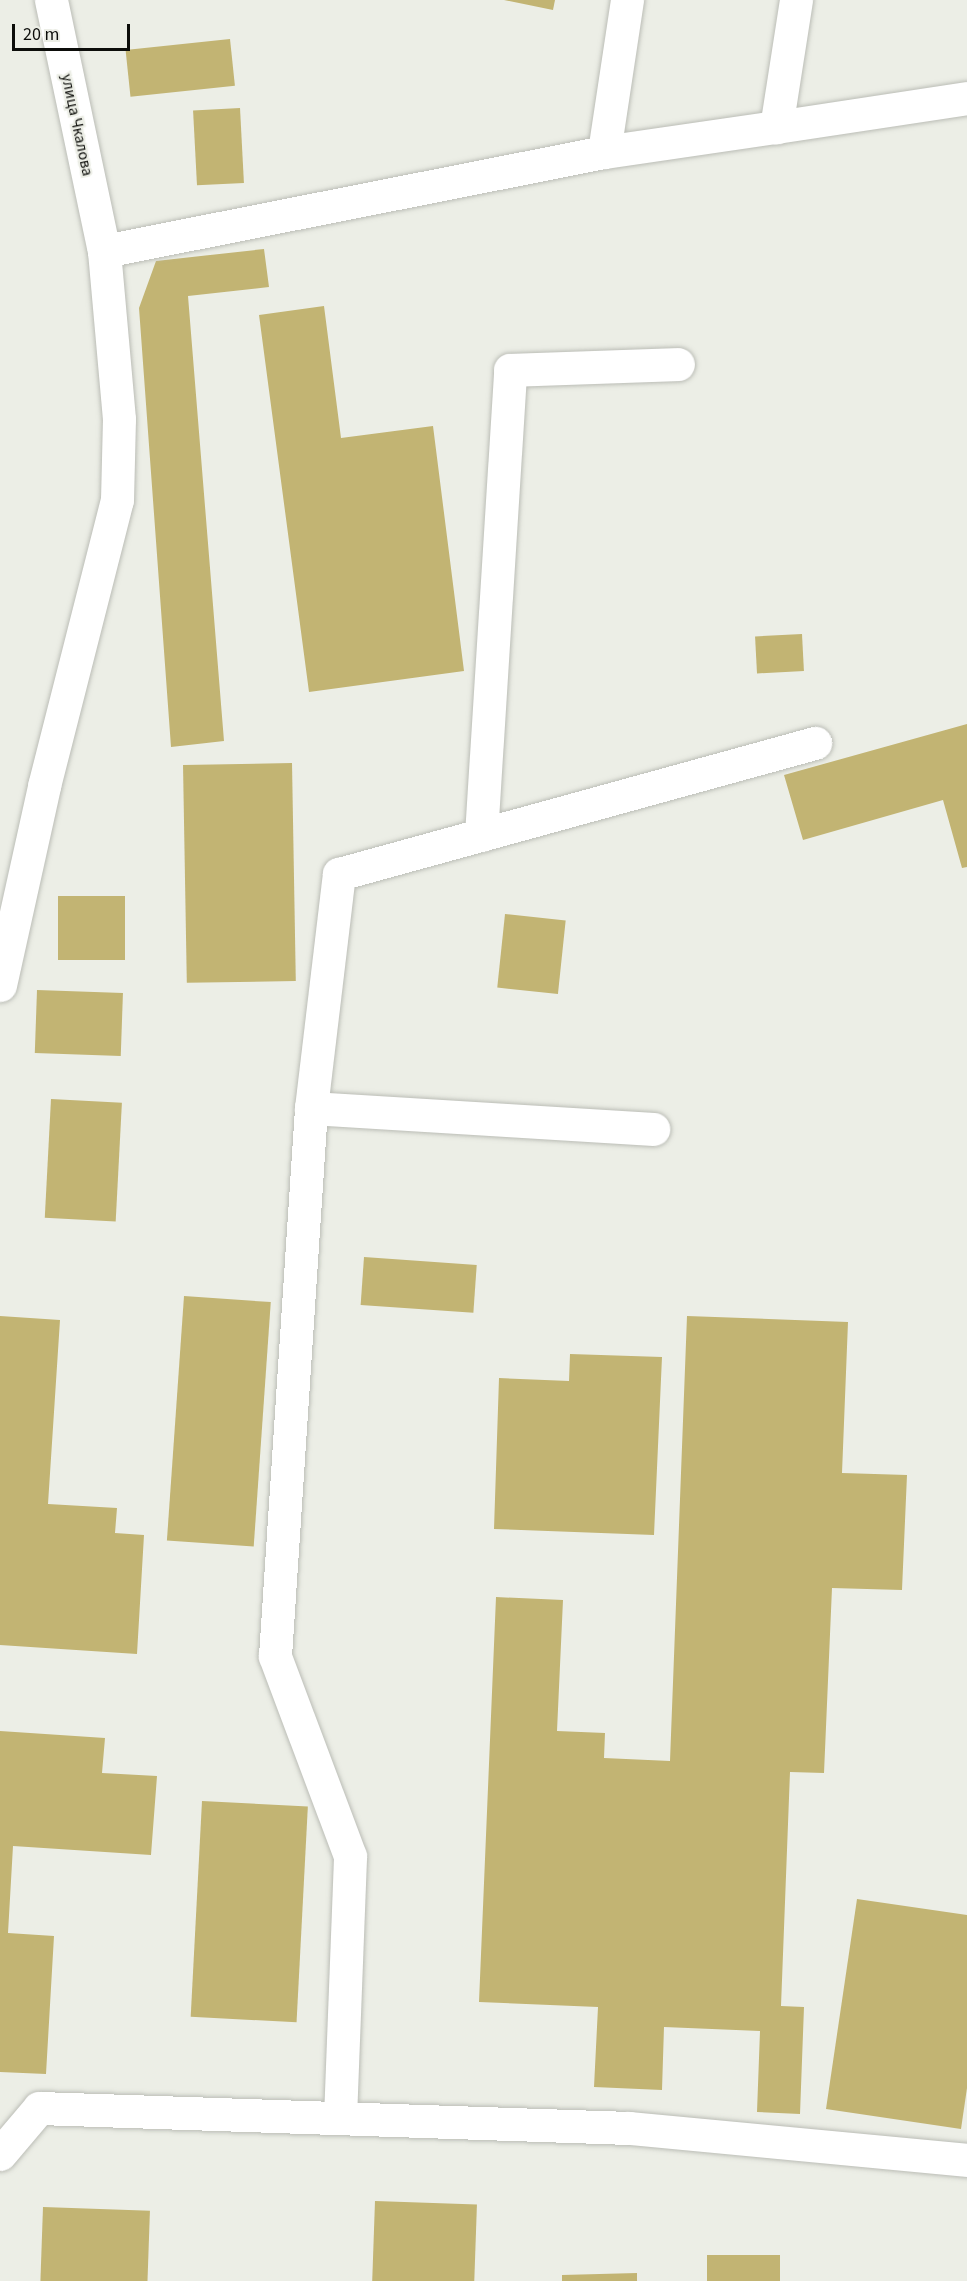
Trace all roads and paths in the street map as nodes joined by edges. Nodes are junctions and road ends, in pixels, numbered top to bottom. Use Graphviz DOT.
graph roads {
  1 [pos="51,0"];
  2 [pos="627,0"];
  3 [pos="796,0"];
  4 [pos="967,98"];
  5 [pos="777,127"];
  6 [pos="604,152"];
  7 [pos="104,251"];
  8 [pos="678,364"];
  9 [pos="815,743"];
  10 [pos="481,835"];
  11 [pos="0,985"];
  12 [pos="311,1108"];
  13 [pos="653,1129"];
  14 [pos="340,2118"];
  15 [pos="0,2154"];
  16 [pos="967,2160"];
  1 -- 7 [label="street, улица Чкалова"];
  2 -- 6 [label="street"];
  3 -- 5 [label="street"];
  4 -- 5 [label="street"];
  5 -- 6 [label="street"];
  6 -- 7 [label="street"];
  7 -- 11 [label="street, улица Чкалова"];
  8 -- 10 [label="street"];
  9 -- 10 [label="street"];
  10 -- 12 [label="street"];
  12 -- 13 [label="street"];
  12 -- 14 [label="street"];
  14 -- 15 [label="street"];
  14 -- 16 [label="street"];
}
